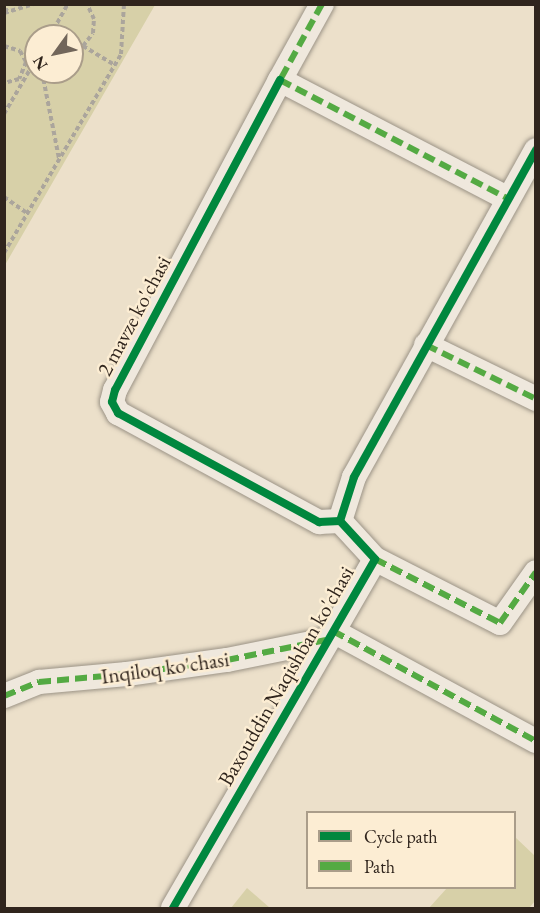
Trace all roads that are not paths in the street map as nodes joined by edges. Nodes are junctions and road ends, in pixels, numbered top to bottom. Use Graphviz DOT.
graph roads {
  1 [pos="322,4"];
  2 [pos="280,80"];
  3 [pos="536,150"];
  4 [pos="507,198"];
  5 [pos="426,345"];
  6 [pos="536,399"];
  7 [pos="340,521"];
  8 [pos="375,559"];
  9 [pos="536,572"];
  10 [pos="329,635"];
  11 [pos="4,696"];
  12 [pos="536,741"];
  13 [pos="173,909"];
  1 -- 2 [label="street"];
  2 -- 4 [label="street"];
  2 -- 7 [label="street, 2 mavze ko'chasi"];
  3 -- 4 [label="street"];
  4 -- 5 [label="street"];
  5 -- 6 [label="street"];
  5 -- 7 [label="street"];
  7 -- 8 [label="street, Baxouddin Naqishban ko'chasi"];
  8 -- 9 [label="street"];
  8 -- 10 [label="street, Baxouddin Naqishban ko'chasi"];
  10 -- 11 [label="street, Inqiloq ko'chasi"];
  10 -- 12 [label="street"];
  10 -- 13 [label="street, Baxouddin Naqishban ko'chasi"];
}
